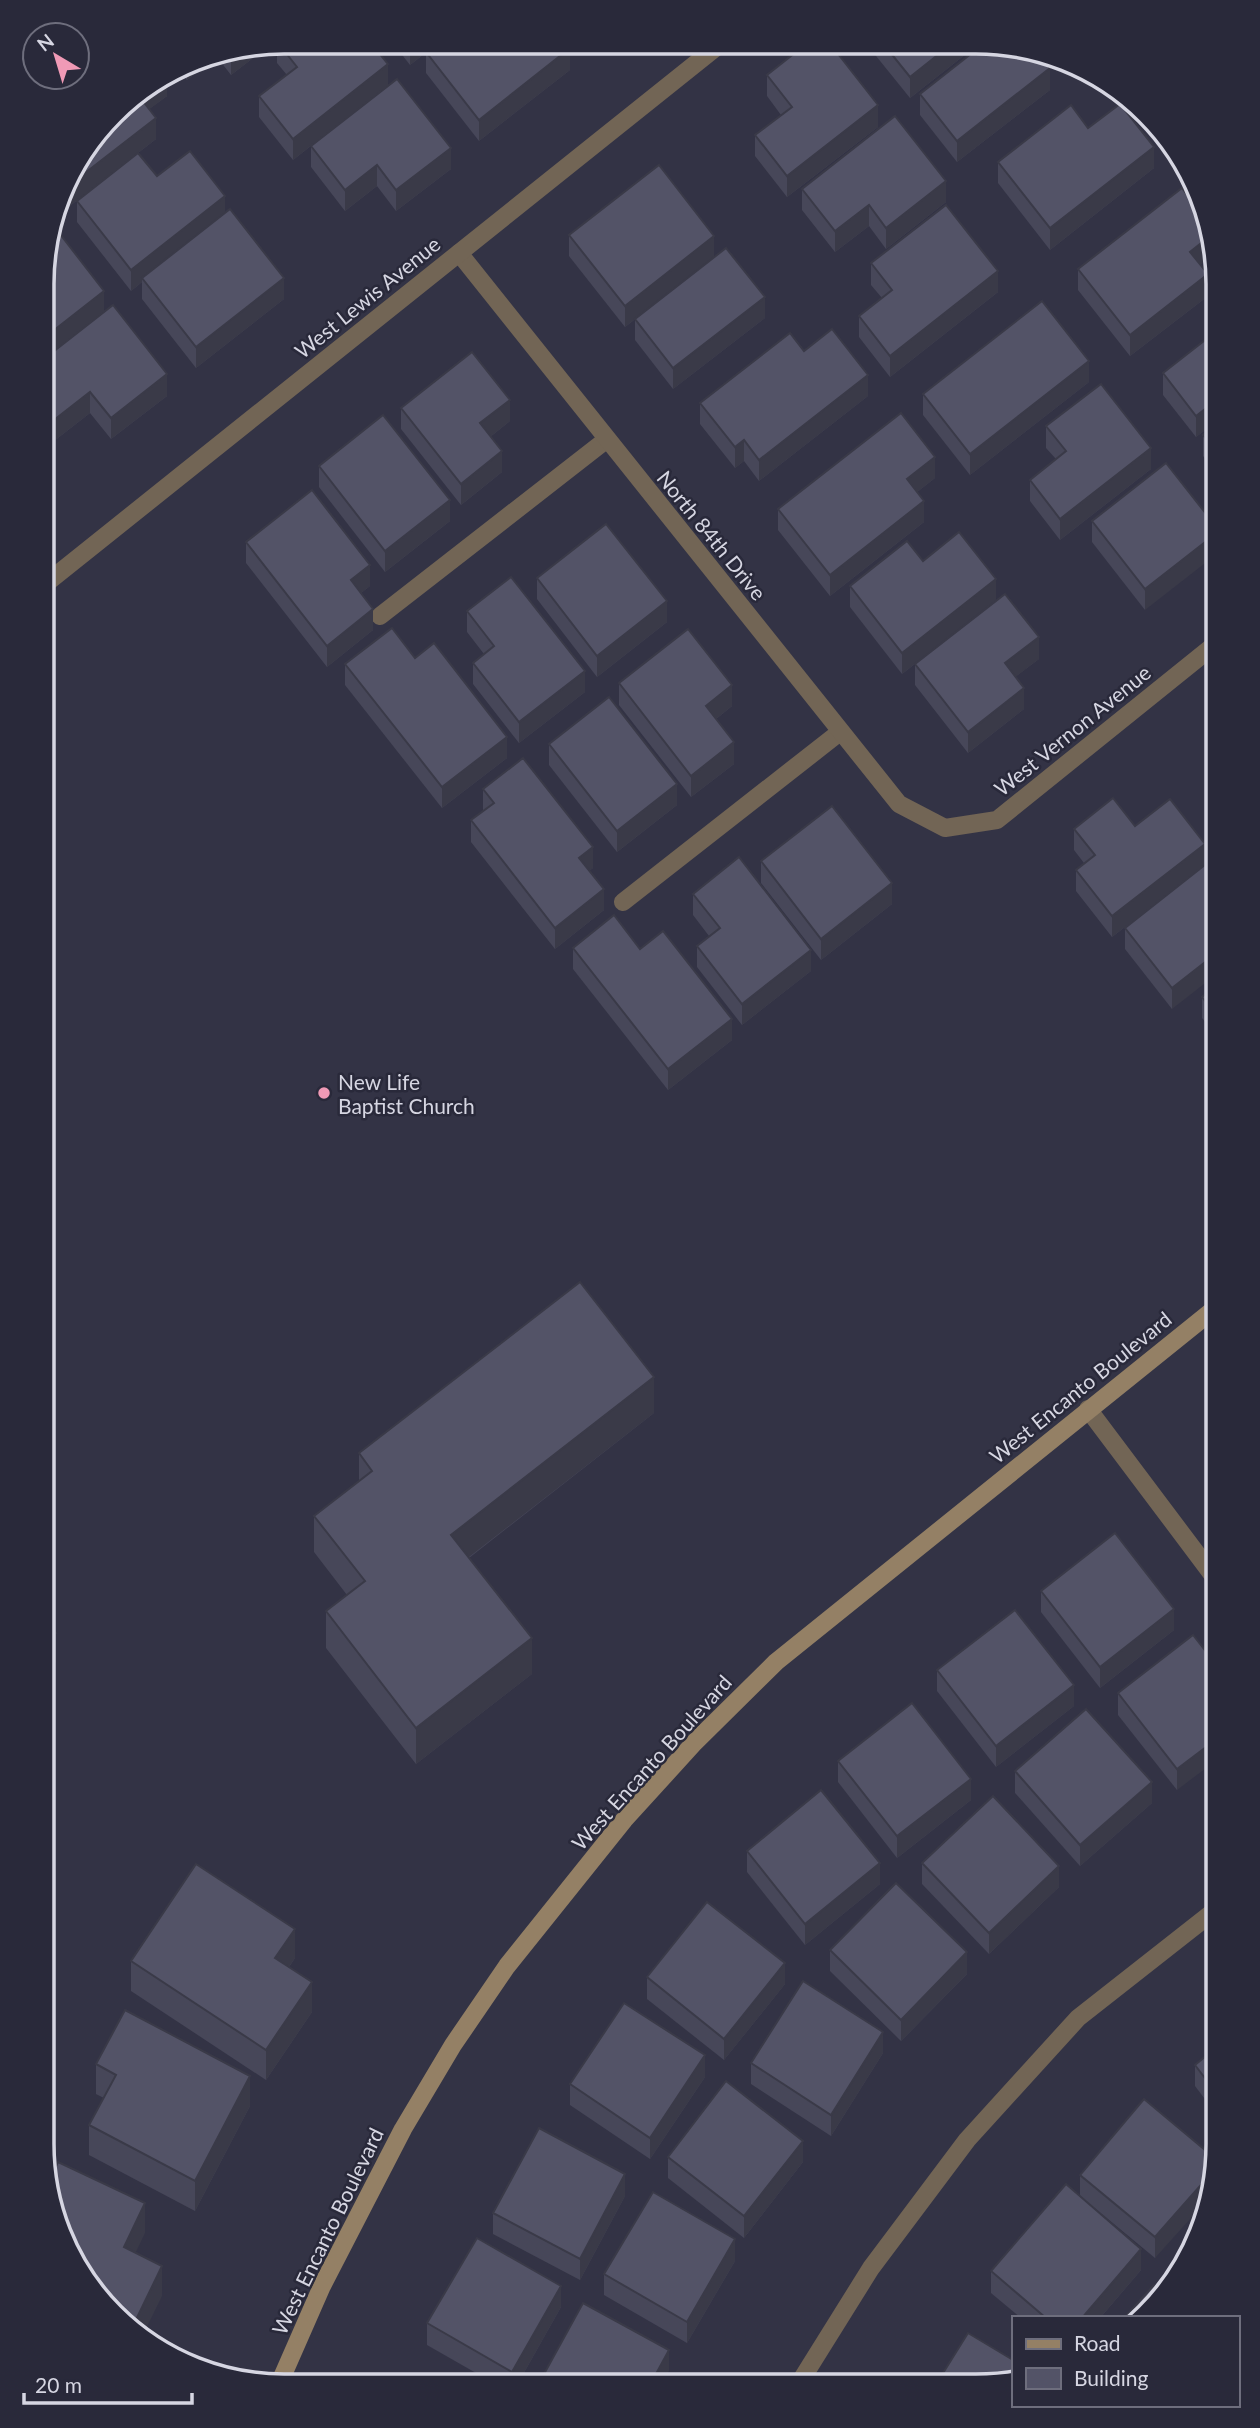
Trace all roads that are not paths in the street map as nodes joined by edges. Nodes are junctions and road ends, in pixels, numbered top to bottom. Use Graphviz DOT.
graph roads {
  1 [pos="708,54"];
  2 [pos="458,253"];
  3 [pos="606,440"];
  4 [pos="54,577"];
  5 [pos="380,616"];
  6 [pos="1206,652"];
  7 [pos="841,732"];
  8 [pos="944,828"];
  9 [pos="623,902"];
  10 [pos="1205,1316"];
  11 [pos="1088,1409"];
  12 [pos="1205,1565"];
  13 [pos="1205,1917"];
  14 [pos="283,2374"];
  15 [pos="805,2374"];
  1 -- 2 [label="street, West Lewis Avenue"];
  2 -- 3 [label="street, North 84th Drive"];
  2 -- 4 [label="street, West Lewis Avenue"];
  3 -- 5 [label="street"];
  3 -- 7 [label="street, North 84th Drive"];
  6 -- 8 [label="street, West Vernon Avenue"];
  7 -- 8 [label="street, North 84th Drive"];
  7 -- 9 [label="street"];
  10 -- 11 [label="street, West Encanto Boulevard"];
  11 -- 12 [label="street"];
  11 -- 14 [label="street, West Encanto Boulevard"];
  13 -- 15 [label="street"];
}
